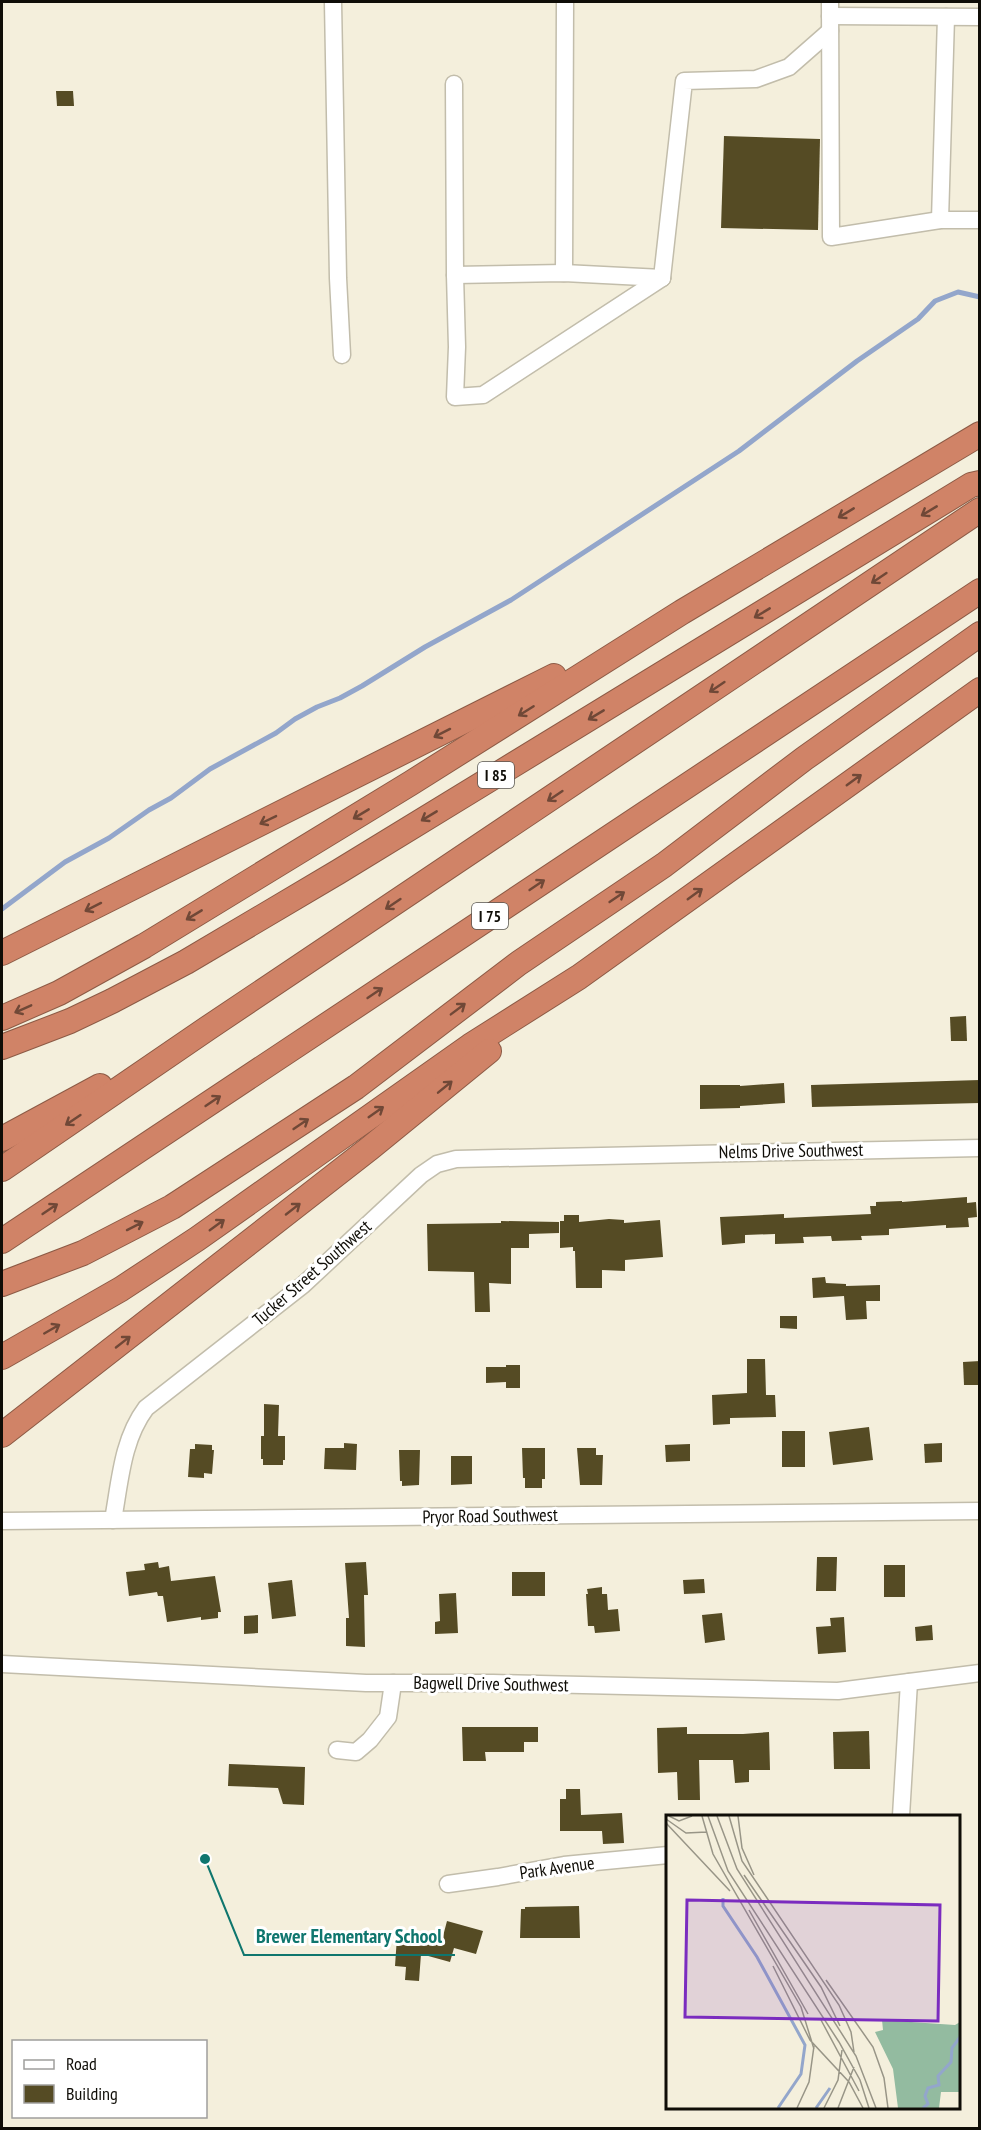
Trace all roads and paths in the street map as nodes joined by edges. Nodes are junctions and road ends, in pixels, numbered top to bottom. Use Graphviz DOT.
graph roads {
  1 [pos="333,2"];
  2 [pos="565,2"];
  3 [pos="830,16"];
  4 [pos="946,16"];
  5 [pos="980,16"];
  6 [pos="454,84"];
  7 [pos="940,220"];
  8 [pos="980,220"];
  9 [pos="564,273"];
  10 [pos="455,275"];
  11 [pos="662,278"];
  12 [pos="342,355"];
  13 [pos="980,422"];
  14 [pos="980,434"];
  15 [pos="915,472"];
  16 [pos="980,483"];
  17 [pos="980,510"];
  18 [pos="980,591"];
  19 [pos="682,612"];
  20 [pos="980,634"];
  21 [pos="980,690"];
  22 [pos="2,953"];
  23 [pos="579,977"];
  24 [pos="2,1018"];
  25 [pos="208,1028"];
  26 [pos="2,1047"];
  27 [pos="2,1138"];
  28 [pos="980,1148"];
  29 [pos="603,1155"];
  30 [pos="2,1169"];
  31 [pos="2,1241"];
  32 [pos="2,1284"];
  33 [pos="2,1357"];
  34 [pos="2,1435"];
  35 [pos="980,1511"];
  36 [pos="113,1520"];
  37 [pos="2,1521"];
  38 [pos="2,1664"];
  39 [pos="980,1673"];
  40 [pos="909,1682"];
  41 [pos="393,1683"];
  42 [pos="337,1750"];
  43 [pos="901,1815"];
  44 [pos="666,1855"];
  45 [pos="448,1884"];
  1 -- 12 [label="street"];
  2 -- 9 [label="street"];
  3 -- 4 [label="street"];
  3 -- 7 [label="street"];
  3 -- 11 [label="street"];
  4 -- 5 [label="street"];
  4 -- 7 [label="street"];
  6 -- 10 [label="street"];
  7 -- 8 [label="street"];
  9 -- 10 [label="street"];
  9 -- 11 [label="street"];
  10 -- 11 [label="street"];
  13 -- 15 [label="highway"];
  14 -- 15 [label="highway"];
  15 -- 19 [label="highway, one-way"];
  16 -- 26 [label="highway, I 85, one-way"];
  17 -- 25 [label="highway, one-way"];
  31 -- 18 [label="highway, I 75, one-way"];
  19 -- 22 [label="highway, one-way"];
  19 -- 24 [label="highway, one-way"];
  32 -- 20 [label="highway, one-way"];
  23 -- 21 [label="highway, one-way"];
  33 -- 23 [label="highway, one-way"];
  34 -- 23 [label="highway, one-way"];
  25 -- 27 [label="highway"];
  25 -- 30 [label="highway, one-way"];
  28 -- 29 [label="street, Nelms Drive Southwest"];
  29 -- 36 [label="street, Tucker Street Southwest"];
  35 -- 36 [label="street, Pryor Road Southwest"];
  36 -- 37 [label="street, Pryor Road Southwest"];
  38 -- 41 [label="street, Bagwell Drive Southwest"];
  39 -- 40 [label="street, Bagwell Drive Southwest"];
  40 -- 41 [label="street, Bagwell Drive Southwest"];
  40 -- 43 [label="street"];
  41 -- 42 [label="street"];
  44 -- 45 [label="street, Park Avenue"];
}
